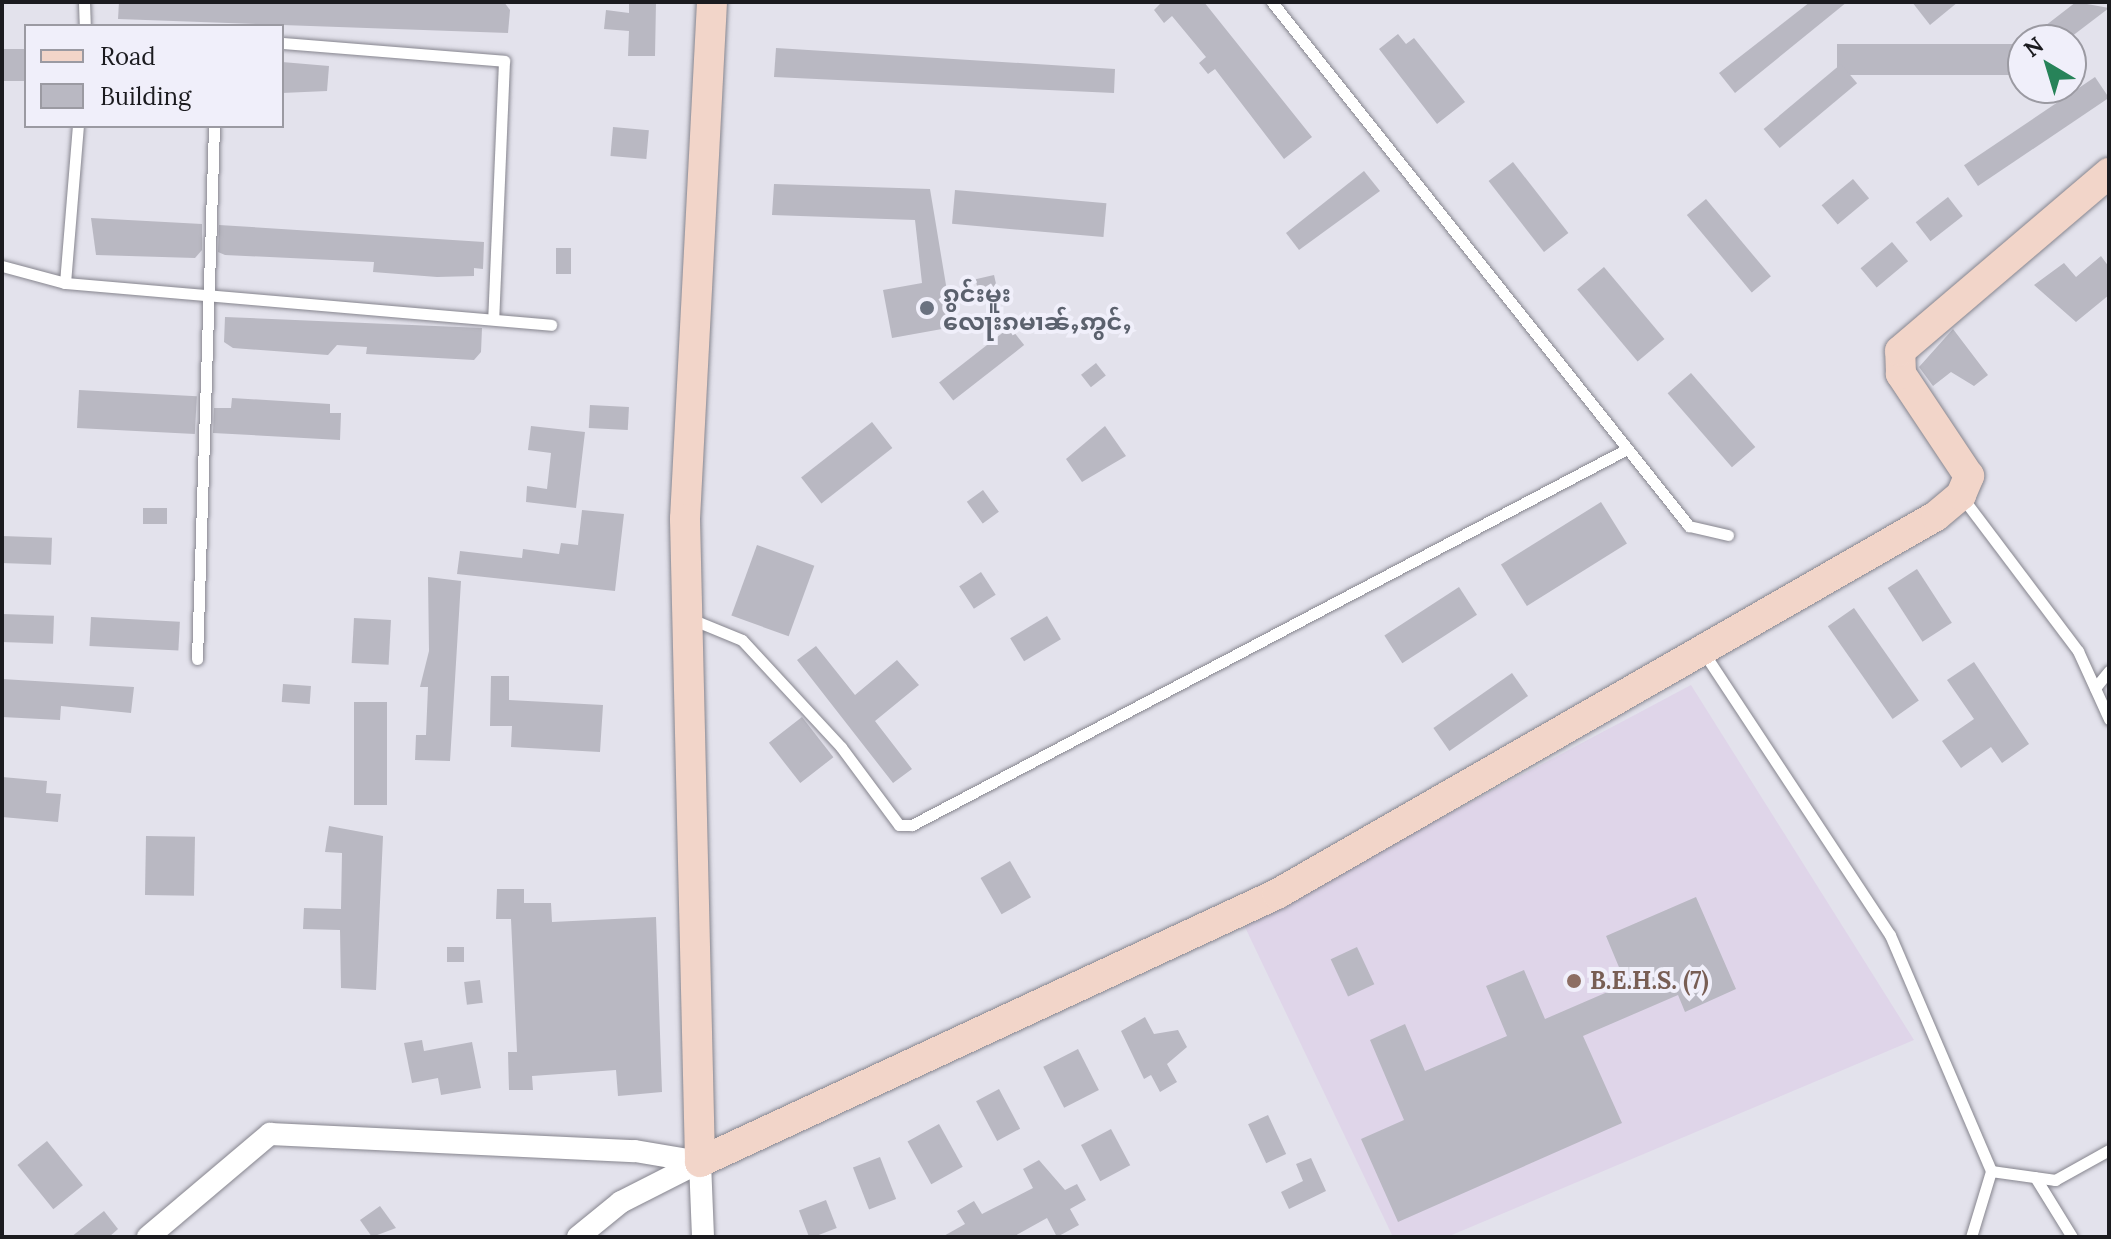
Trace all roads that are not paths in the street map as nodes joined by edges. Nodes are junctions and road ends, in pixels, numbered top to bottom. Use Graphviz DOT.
graph roads {
  1 [pos="84,2"];
  2 [pos="712,2"];
  3 [pos="1272,2"];
  4 [pos="85,24"];
  5 [pos="284,43"];
  6 [pos="78,128"];
  7 [pos="214,128"];
  8 [pos="2109,173"];
  9 [pos="2,266"];
  10 [pos="65,283"];
  11 [pos="209,294"];
  12 [pos="493,319"];
  13 [pos="551,325"];
  14 [pos="1627,449"];
  15 [pos="1961,495"];
  16 [pos="1728,535"];
  17 [pos="687,618"];
  18 [pos="1702,650"];
  19 [pos="197,659"];
  20 [pos="2109,671"];
  21 [pos="2095,688"];
  22 [pos="2109,719"];
  23 [pos="2109,1150"];
  24 [pos="700,1162"];
  25 [pos="1991,1171"];
  26 [pos="2035,1177"];
  27 [pos="148,1237"];
  28 [pos="578,1237"];
  29 [pos="703,1237"];
  30 [pos="1971,1237"];
  31 [pos="2072,1237"];
  1 -- 4 [label="lane"];
  2 -- 17 [label="street"];
  3 -- 14 [label="lane"];
  5 -- 12 [label="lane"];
  6 -- 10 [label="lane"];
  7 -- 11 [label="lane"];
  8 -- 15 [label="street"];
  9 -- 10 [label="lane"];
  10 -- 11 [label="lane"];
  11 -- 12 [label="lane"];
  11 -- 19 [label="lane"];
  12 -- 13 [label="lane"];
  14 -- 16 [label="lane"];
  14 -- 17 [label="lane"];
  15 -- 18 [label="street"];
  15 -- 21 [label="lane"];
  17 -- 24 [label="street"];
  18 -- 24 [label="street"];
  18 -- 25 [label="lane"];
  20 -- 21 [label="lane"];
  21 -- 22 [label="lane"];
  23 -- 26 [label="lane"];
  24 -- 27 [label="street"];
  24 -- 28 [label="street"];
  24 -- 29 [label="street"];
  25 -- 26 [label="lane"];
  25 -- 30 [label="lane"];
  26 -- 31 [label="lane"];
}
